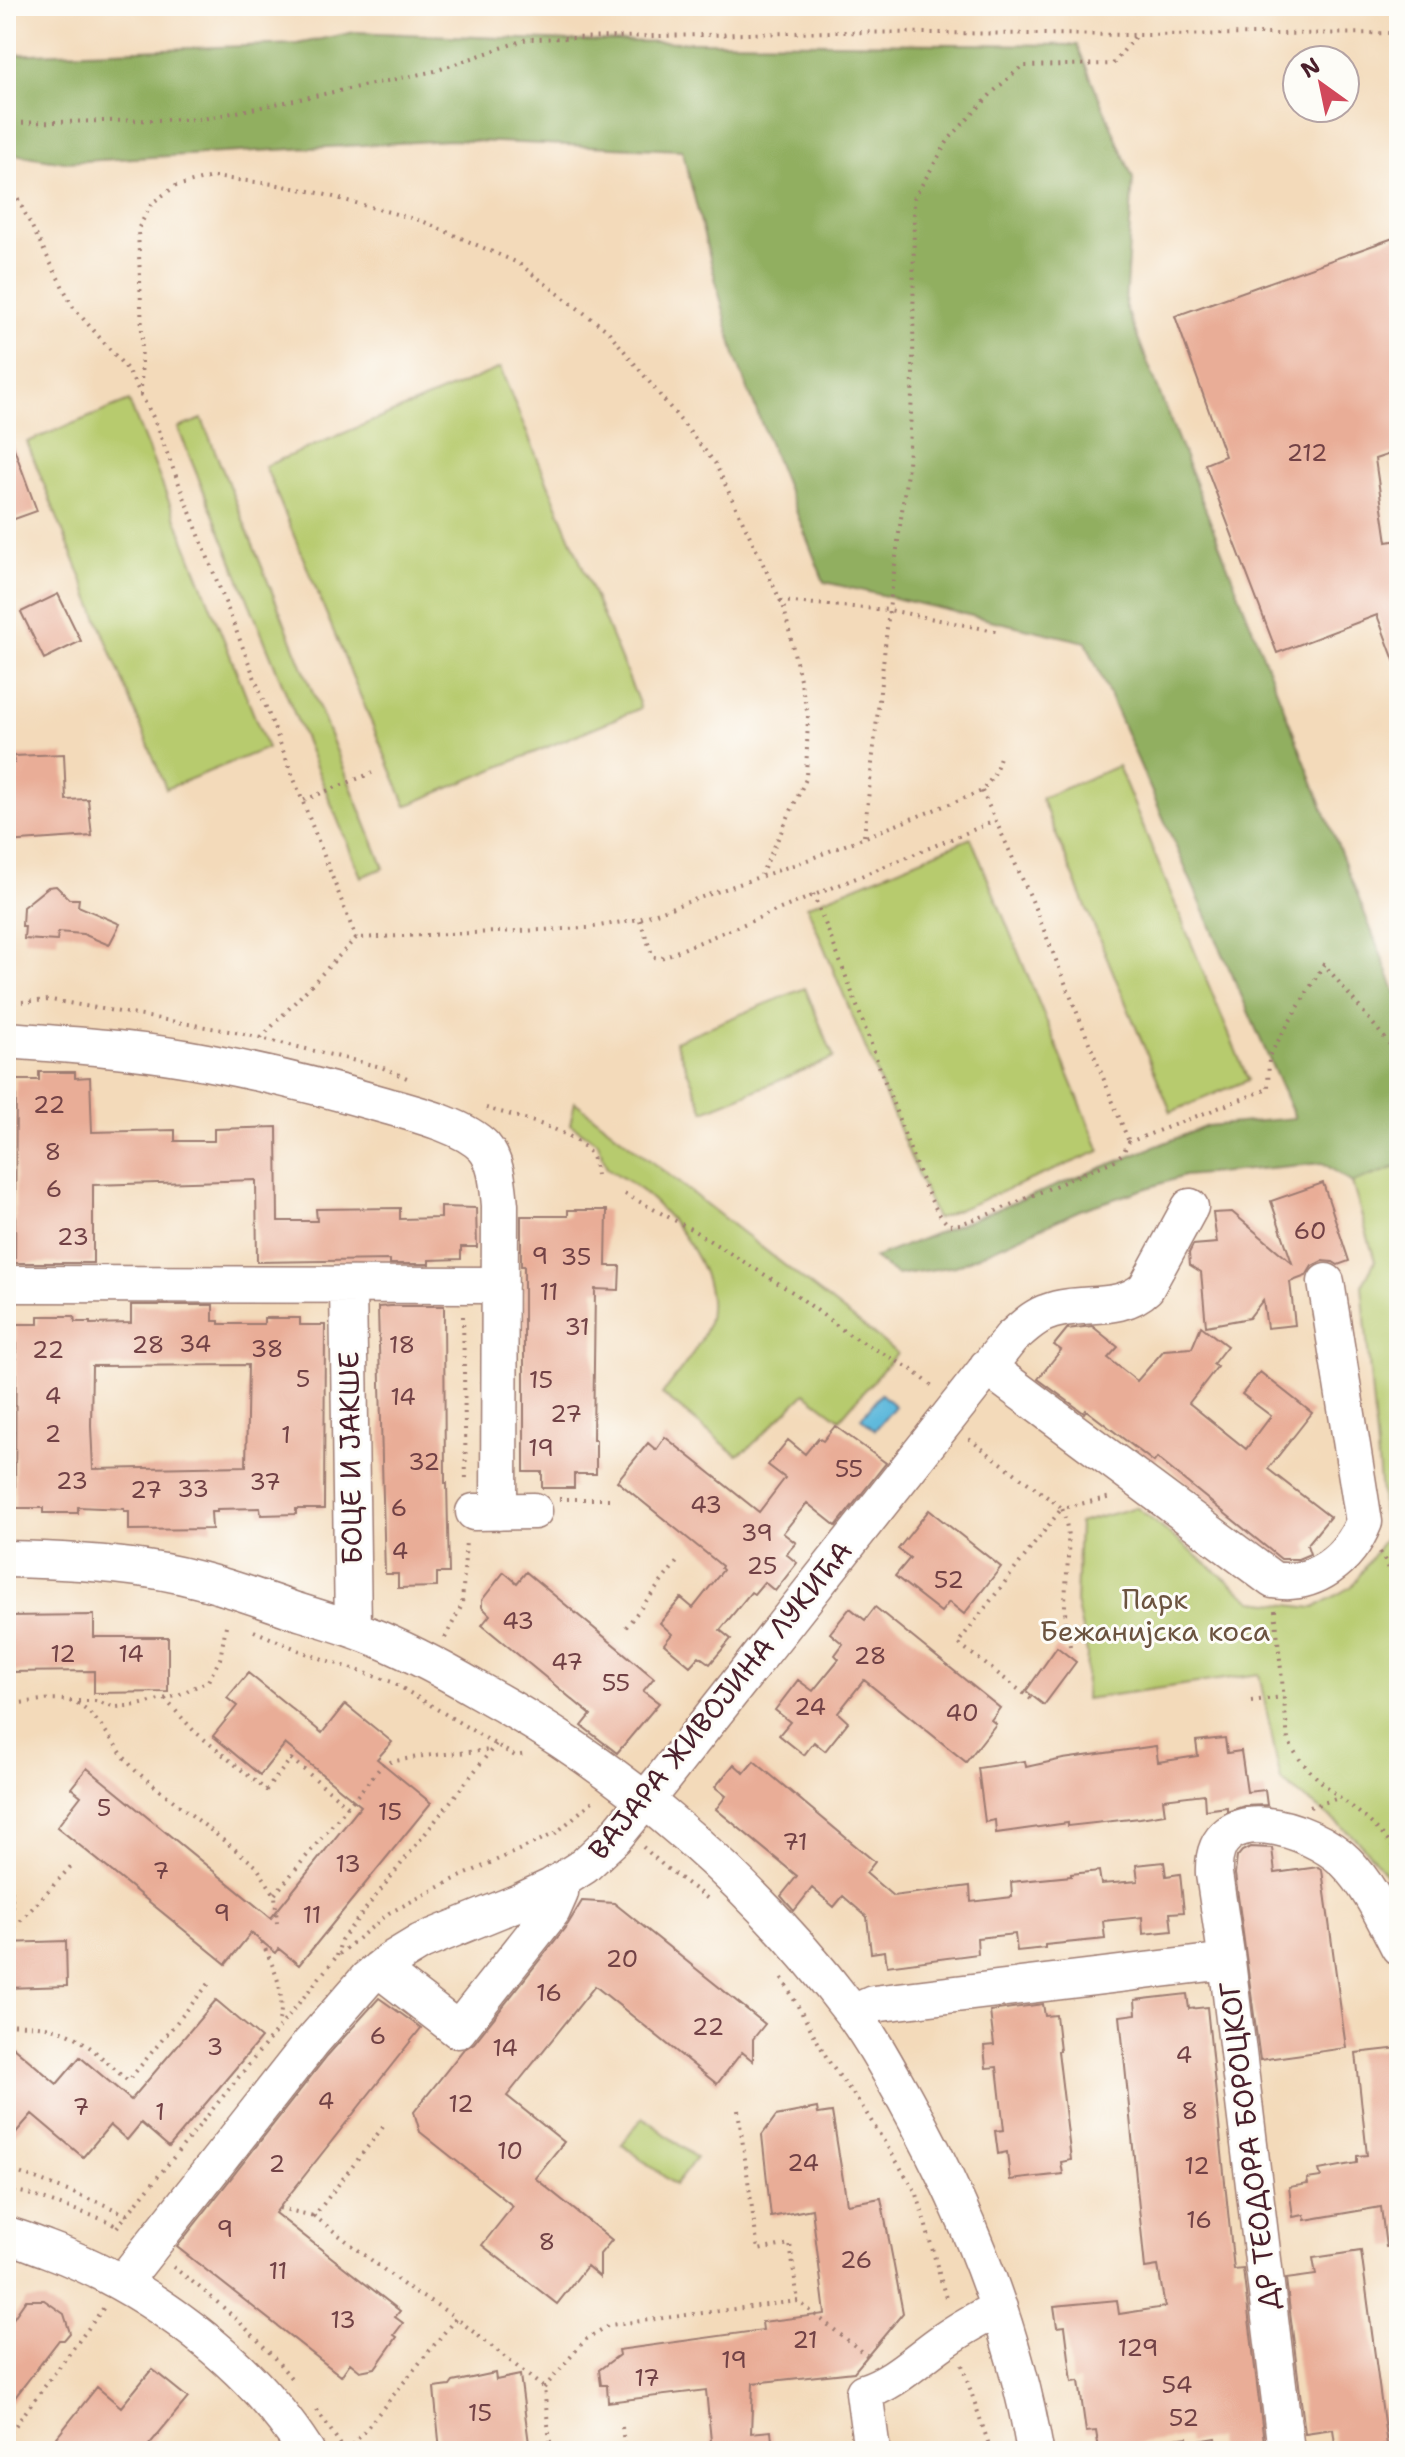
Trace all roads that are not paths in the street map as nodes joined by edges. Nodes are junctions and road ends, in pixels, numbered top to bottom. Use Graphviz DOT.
graph roads {
  1 [pos="6,1040"];
  2 [pos="1190,1207"];
  3 [pos="1326,1282"];
  4 [pos="6,1284"];
  5 [pos="500,1285"];
  6 [pos="348,1286"];
  7 [pos="987,1367"];
  8 [pos="488,1511"];
  9 [pos="6,1559"];
  10 [pos="353,1629"];
  11 [pos="634,1813"];
  12 [pos="561,1881"];
  13 [pos="1399,1947"];
  14 [pos="1227,1961"];
  15 [pos="379,1969"];
  16 [pos="853,2013"];
  17 [pos="6,2235"];
  18 [pos="123,2282"];
  19 [pos="999,2308"];
  20 [pos="306,2451"];
  21 [pos="872,2451"];
  22 [pos="1035,2451"];
  23 [pos="1286,2451"];
  1 -- 5 [label="street"];
  2 -- 7 [label="street, ВАЈАРА ЖИВОЈИНА ЛУКИЋА"];
  3 -- 7 [label="street"];
  4 -- 6 [label="street"];
  5 -- 6 [label="street"];
  5 -- 8 [label="street"];
  6 -- 10 [label="street, БОЦЕ И ЈАКШЕ"];
  7 -- 11 [label="street, ВАЈАРА ЖИВОЈИНА ЛУКИЋА"];
  9 -- 10 [label="street"];
  10 -- 11 [label="street"];
  11 -- 12 [label="street, ВАЈАРА ЖИВОЈИНА ЛУКИЋА"];
  11 -- 16 [label="street"];
  12 -- 15 [label="street, ВАЈАРА ЖИВОЈИНА ЛУКИЋА"];
  12 -- 15 [label="street"];
  13 -- 14 [label="street, ДР ТЕОДОРА БОРОЦКОГ"];
  14 -- 16 [label="street"];
  14 -- 23 [label="street, ДР ТЕОДОРА БОРОЦКОГ"];
  15 -- 18 [label="street, ВАЈАРА ЖИВОЈИНА ЛУКИЋА"];
  16 -- 19 [label="street"];
  17 -- 18 [label="street"];
  18 -- 20 [label="street"];
  19 -- 21 [label="street"];
  19 -- 22 [label="street"];
}
